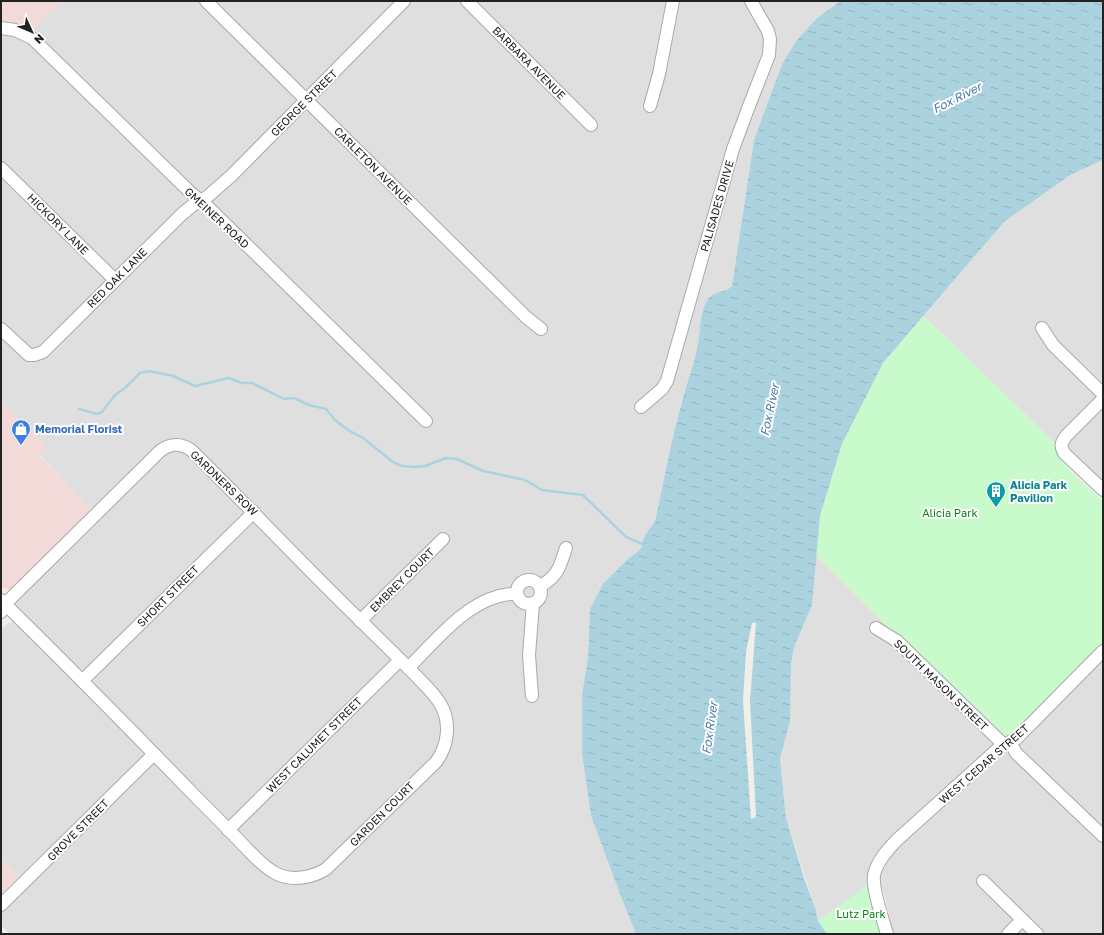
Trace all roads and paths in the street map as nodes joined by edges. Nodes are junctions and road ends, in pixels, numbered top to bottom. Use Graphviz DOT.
graph roads {
  1 [pos="206,1"];
  2 [pos="404,1"];
  3 [pos="467,1"];
  4 [pos="673,1"];
  5 [pos="751,1"];
  6 [pos="1,28"];
  7 [pos="306,100"];
  8 [pos="650,106"];
  9 [pos="591,125"];
  10 [pos="1,168"];
  11 [pos="200,200"];
  12 [pos="115,280"];
  13 [pos="1042,328"];
  14 [pos="1,329"];
  15 [pos="542,329"];
  16 [pos="1103,394"];
  17 [pos="1103,399"];
  18 [pos="641,407"];
  19 [pos="426,421"];
  20 [pos="1103,490"];
  21 [pos="254,512"];
  22 [pos="443,540"];
  23 [pos="566,548"];
  24 [pos="540,586"];
  25 [pos="517,594"];
  26 [pos="534,603"];
  27 [pos="2,605"];
  28 [pos="360,621"];
  29 [pos="876,628"];
  30 [pos="1101,656"];
  31 [pos="404,664"];
  32 [pos="82,681"];
  33 [pos="532,696"];
  34 [pos="1007,744"];
  35 [pos="154,754"];
  36 [pos="228,830"];
  37 [pos="1103,836"];
  38 [pos="982,881"];
  39 [pos="1,905"];
  40 [pos="1022,920"];
  41 [pos="886,934"];
  42 [pos="1008,934"];
  43 [pos="1037,934"];
  1 -- 7 [label="street, CARLETON AVENUE"];
  2 -- 7 [label="street, GEORGE STREET"];
  3 -- 9 [label="street, BARBARA AVENUE"];
  4 -- 8 [label="street"];
  5 -- 18 [label="street, PALISADES DRIVE"];
  6 -- 11 [label="street, GMEINER ROAD"];
  7 -- 11 [label="street, GEORGE STREET"];
  7 -- 15 [label="street, CARLETON AVENUE"];
  10 -- 12 [label="street, HICKORY LANE"];
  11 -- 12 [label="street, RED OAK LANE"];
  11 -- 19 [label="street, GMEINER ROAD"];
  12 -- 14 [label="street, RED OAK LANE"];
  13 -- 16 [label="street"];
  17 -- 20 [label="street"];
  21 -- 27 [label="street, GARDNERS ROW"];
  21 -- 28 [label="street, GARDNERS ROW"];
  21 -- 32 [label="street, SHORT STREET"];
  22 -- 28 [label="street, EMBREY COURT"];
  23 -- 24 [label="street"];
  24 -- 25 [label="street"];
  24 -- 26 [label="street"];
  25 -- 26 [label="street"];
  25 -- 31 [label="street, WEST CALUMET STREET"];
  26 -- 33 [label="street"];
  27 -- 32 [label="street, GARDNERS ROW"];
  28 -- 31 [label="street, GARDNERS ROW"];
  29 -- 34 [label="street, SOUTH MASON STREET"];
  30 -- 34 [label="street, WEST CEDAR STREET"];
  31 -- 36 [label="street, WEST CALUMET STREET"];
  31 -- 36 [label="street, GARDEN COURT"];
  32 -- 35 [label="street, GARDNERS ROW"];
  34 -- 37 [label="street, SOUTH MASON STREET"];
  34 -- 41 [label="street, WEST CEDAR STREET"];
  35 -- 36 [label="street, GARDNERS ROW"];
  35 -- 39 [label="street, GROVE STREET"];
  38 -- 40 [label="street"];
  40 -- 42 [label="street"];
  40 -- 43 [label="street"];
}
